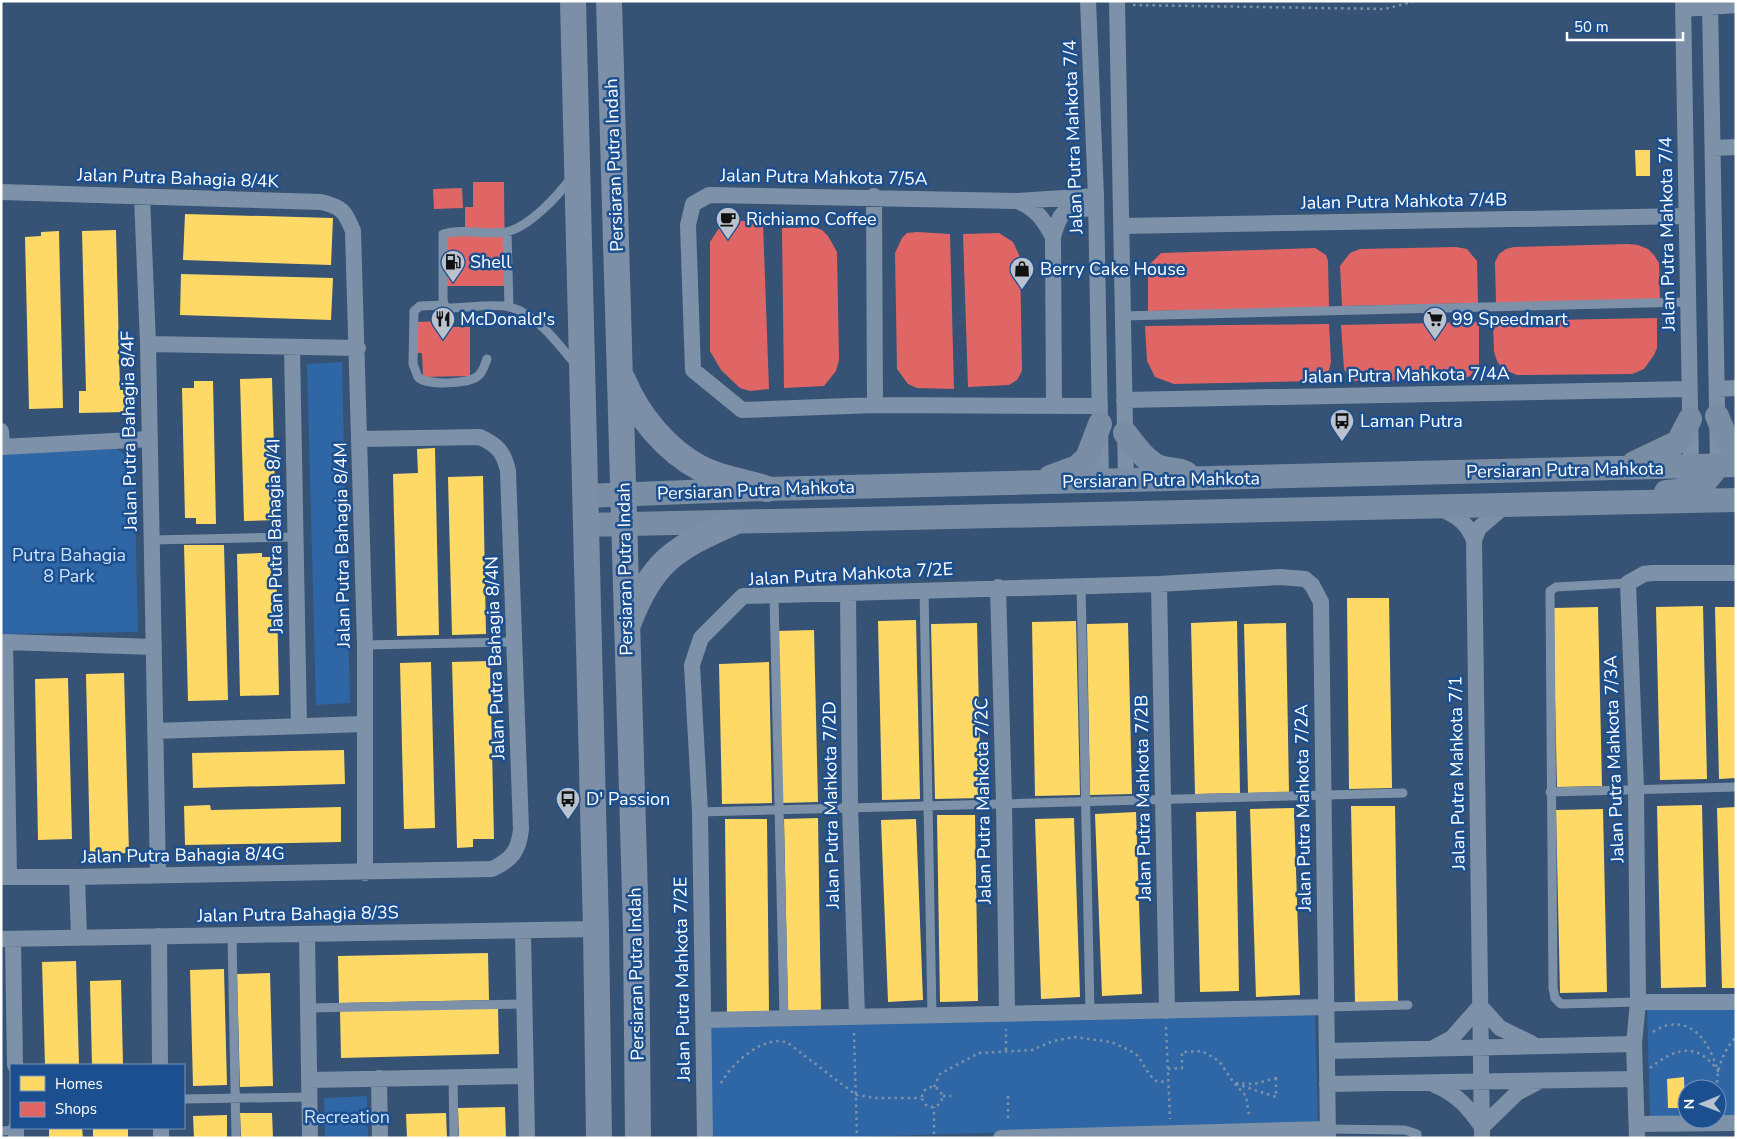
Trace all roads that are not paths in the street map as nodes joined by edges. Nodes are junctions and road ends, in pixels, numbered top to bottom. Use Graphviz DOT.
graph roads {
  1 [pos="573,1"];
  2 [pos="609,1"];
  3 [pos="1088,1"];
  4 [pos="1124,3"];
  5 [pos="1710,4"];
  6 [pos="1683,5"];
  7 [pos="1736,5"];
  8 [pos="1736,147"];
  9 [pos="1713,148"];
  10 [pos="577,170"];
  11 [pos="1,192"];
  12 [pos="874,196"];
  13 [pos="142,198"];
  14 [pos="1017,200"];
  15 [pos="1096,203"];
  16 [pos="1687,216"];
  17 [pos="348,217"];
  18 [pos="1121,226"];
  19 [pos="507,232"];
  20 [pos="1053,237"];
  21 [pos="1687,302"];
  22 [pos="444,305"];
  23 [pos="509,307"];
  24 [pos="1123,316"];
  25 [pos="148,344"];
  26 [pos="292,347"];
  27 [pos="358,348"];
  28 [pos="487,359"];
  29 [pos="582,371"];
  30 [pos="620,372"];
  31 [pos="1736,388"];
  32 [pos="1689,389"];
  33 [pos="1717,389"];
  34 [pos="1124,400"];
  35 [pos="1054,405"];
  36 [pos="875,406"];
  37 [pos="1100,415"];
  38 [pos="1717,416"];
  39 [pos="1690,419"];
  40 [pos="1,431"];
  41 [pos="1125,433"];
  42 [pos="150,439"];
  43 [pos="360,439"];
  44 [pos="2,447"];
  45 [pos="1736,448"];
  46 [pos="1620,468"];
  47 [pos="1712,470"];
  48 [pos="1199,479"];
  49 [pos="1034,483"];
  50 [pos="1114,487"];
  51 [pos="1736,487"];
  52 [pos="766,489"];
  53 [pos="623,494"];
  54 [pos="585,496"];
  55 [pos="1736,500"];
  56 [pos="1604,503"];
  57 [pos="1506,505"];
  58 [pos="1436,506"];
  59 [pos="1203,512"];
  60 [pos="1022,517"];
  61 [pos="732,523"];
  62 [pos="585,525"];
  63 [pos="624,525"];
  64 [pos="295,537"];
  65 [pos="152,540"];
  66 [pos="1474,540"];
  67 [pos="1736,572"];
  68 [pos="1280,577"];
  69 [pos="1628,583"];
  70 [pos="1159,584"];
  71 [pos="1081,585"];
  72 [pos="998,587"];
  73 [pos="924,590"];
  74 [pos="848,594"];
  75 [pos="774,596"];
  76 [pos="626,631"];
  77 [pos="3,642"];
  78 [pos="514,642"];
  79 [pos="365,645"];
  80 [pos="154,646"];
  81 [pos="364,724"];
  82 [pos="299,726"];
  83 [pos="155,731"];
  84 [pos="1736,787"];
  85 [pos="1636,788"];
  86 [pos="1550,792"];
  87 [pos="1403,793"];
  88 [pos="1322,795"];
  89 [pos="1163,800"];
  90 [pos="1086,802"];
  91 [pos="1004,803"];
  92 [pos="928,805"];
  93 [pos="850,807"];
  94 [pos="779,809"];
  95 [pos="700,812"];
  96 [pos="365,873"];
  97 [pos="158,874"];
  98 [pos="5,876"];
  99 [pos="77,877"];
  100 [pos="596,929"];
  101 [pos="523,931"];
  102 [pos="307,934"];
  103 [pos="232,935"];
  104 [pos="159,936"];
  105 [pos="79,937"];
  106 [pos="7,939"];
  107 [pos="1638,1002"];
  108 [pos="1736,1002"];
  109 [pos="525,1004"];
  110 [pos="1408,1005"];
  111 [pos="1480,1006"];
  112 [pos="1326,1007"];
  113 [pos="308,1008"];
  114 [pos="1090,1012"];
  115 [pos="932,1014"];
  116 [pos="1166,1015"];
  117 [pos="784,1018"];
  118 [pos="703,1020"];
  119 [pos="1006,1020"];
  120 [pos="855,1023"];
  121 [pos="1634,1044"];
  122 [pos="1541,1046"];
  123 [pos="1481,1048"];
  124 [pos="1426,1050"];
  125 [pos="1327,1059"];
  126 [pos="15,1064"];
  127 [pos="160,1064"];
  128 [pos="526,1076"];
  129 [pos="453,1077"];
  130 [pos="379,1078"];
  131 [pos="1635,1079"];
  132 [pos="309,1080"];
  133 [pos="1548,1080"];
  134 [pos="1481,1082"];
  135 [pos="1430,1083"];
  136 [pos="1327,1084"];
  137 [pos="309,1096"];
  138 [pos="235,1098"];
  139 [pos="185,1099"];
  140 [pos="1736,1123"];
  141 [pos="1637,1131"];
  142 [pos="1169,1132"];
  143 [pos="1482,1133"];
  144 [pos="1007,1134"];
  145 [pos="1328,1134"];
  146 [pos="1093,1137"];
  147 [pos="236,1138"];
  148 [pos="310,1138"];
  149 [pos="380,1138"];
  150 [pos="454,1138"];
  151 [pos="527,1138"];
  152 [pos="599,1138"];
  153 [pos="638,1138"];
  154 [pos="705,1138"];
  155 [pos="1417,1138"];
  1 -- 10 [label="main road, Persiaran Putra Indah"];
  2 -- 30 [label="main road, Persiaran Putra Indah"];
  3 -- 15 [label="street, Jalan Putra Mahkota 7/4"];
  4 -- 18 [label="street"];
  5 -- 6 [label="street"];
  5 -- 7 [label="street"];
  5 -- 9 [label="street"];
  6 -- 16 [label="street, Jalan Putra Mahkota 7/4"];
  8 -- 9 [label="street"];
  9 -- 33 [label="street"];
  10 -- 19 [label="lane"];
  10 -- 29 [label="main road, Persiaran Putra Indah"];
  11 -- 13 [label="street, Jalan Putra Bahagia 8/4K"];
  12 -- 14 [label="street, Jalan Putra Mahkota 7/5A"];
  12 -- 36 [label="street"];
  12 -- 36 [label="street, Jalan Putra Mahkota 7/5A"];
  13 -- 17 [label="street, Jalan Putra Bahagia 8/4K"];
  13 -- 25 [label="street, Jalan Putra Bahagia 8/4F"];
  14 -- 15 [label="street, Jalan Putra Mahkota 7/5A"];
  14 -- 20 [label="street"];
  15 -- 20 [label="street"];
  15 -- 37 [label="street, Jalan Putra Mahkota 7/4"];
  16 -- 18 [label="street, Jalan Putra Mahkota 7/4B"];
  16 -- 21 [label="street, Jalan Putra Mahkota 7/4"];
  17 -- 27 [label="street, Jalan Putra Bahagia 8/4M"];
  18 -- 24 [label="street"];
  19 -- 22 [label="lane"];
  19 -- 23 [label="lane"];
  20 -- 35 [label="street"];
  21 -- 24 [label="lane"];
  21 -- 32 [label="street, Jalan Putra Mahkota 7/4"];
  22 -- 23 [label="lane"];
  22 -- 28 [label="lane"];
  23 -- 29 [label="lane"];
  24 -- 34 [label="street"];
  25 -- 26 [label="street"];
  25 -- 42 [label="street, Jalan Putra Bahagia 8/4F"];
  26 -- 27 [label="street"];
  26 -- 64 [label="street, Jalan Putra Bahagia 8/4I"];
  27 -- 43 [label="street, Jalan Putra Bahagia 8/4M"];
  29 -- 54 [label="main road, Persiaran Putra Indah"];
  30 -- 52 [label="main road"];
  30 -- 53 [label="main road, Persiaran Putra Indah"];
  31 -- 33 [label="street"];
  32 -- 34 [label="street, Jalan Putra Mahkota 7/4A"];
  32 -- 39 [label="street, Jalan Putra Mahkota 7/4"];
  33 -- 38 [label="street"];
  34 -- 41 [label="street"];
  35 -- 36 [label="street, Jalan Putra Mahkota 7/5A"];
  35 -- 37 [label="street, Jalan Putra Mahkota 7/5A"];
  37 -- 49 [label="street"];
  37 -- 50 [label="street, Jalan Putra Mahkota 7/4"];
  38 -- 45 [label="street"];
  38 -- 47 [label="street"];
  39 -- 46 [label="street"];
  39 -- 47 [label="street, Jalan Putra Mahkota 7/4"];
  40 -- 44 [label="street"];
  41 -- 48 [label="street"];
  41 -- 50 [label="street"];
  42 -- 44 [label="street"];
  42 -- 65 [label="street, Jalan Putra Bahagia 8/4F"];
  43 -- 78 [label="street, Jalan Putra Bahagia 8/4N"];
  43 -- 79 [label="street, Jalan Putra Bahagia 8/4M"];
  46 -- 47 [label="street, Persiaran Putra Mahkota"];
  46 -- 48 [label="street, Persiaran Putra Mahkota"];
  47 -- 51 [label="street, Persiaran Putra Mahkota"];
  47 -- 56 [label="street"];
  48 -- 50 [label="street, Persiaran Putra Mahkota"];
  49 -- 50 [label="street, Persiaran Putra Mahkota"];
  49 -- 52 [label="street, Persiaran Putra Mahkota"];
  50 -- 59 [label="street"];
  50 -- 60 [label="street"];
  52 -- 53 [label="street, Persiaran Putra Mahkota"];
  53 -- 54 [label="street, Persiaran Putra Mahkota"];
  53 -- 63 [label="main road, Persiaran Putra Indah"];
  54 -- 62 [label="main road, Persiaran Putra Indah"];
  55 -- 56 [label="street, Persiaran Putra Mahkota"];
  56 -- 57 [label="street, Persiaran Putra Mahkota"];
  57 -- 58 [label="street, Persiaran Putra Mahkota"];
  57 -- 66 [label="street"];
  58 -- 59 [label="street, Persiaran Putra Mahkota"];
  58 -- 66 [label="street"];
  59 -- 60 [label="street, Persiaran Putra Mahkota"];
  60 -- 61 [label="street, Persiaran Putra Mahkota"];
  61 -- 63 [label="street, Persiaran Putra Mahkota"];
  61 -- 76 [label="main road"];
  62 -- 63 [label="street, Persiaran Putra Mahkota"];
  62 -- 100 [label="main road, Persiaran Putra Indah"];
  63 -- 76 [label="main road, Persiaran Putra Indah"];
  64 -- 65 [label="lane"];
  64 -- 82 [label="street, Jalan Putra Bahagia 8/4I"];
  65 -- 80 [label="street, Jalan Putra Bahagia 8/4F"];
  66 -- 111 [label="street, Jalan Putra Mahkota 7/1"];
  67 -- 69 [label="street"];
  68 -- 70 [label="street, Jalan Putra Mahkota 7/2E"];
  68 -- 88 [label="street, Jalan Putra Mahkota 7/2A"];
  69 -- 85 [label="street, Jalan Putra Mahkota 7/3A"];
  69 -- 86 [label="lane"];
  70 -- 71 [label="street, Jalan Putra Mahkota 7/2E"];
  70 -- 89 [label="street, Jalan Putra Mahkota 7/2B"];
  71 -- 72 [label="street, Jalan Putra Mahkota 7/2E"];
  71 -- 90 [label="lane"];
  72 -- 73 [label="street, Jalan Putra Mahkota 7/2E"];
  72 -- 91 [label="street, Jalan Putra Mahkota 7/2C"];
  73 -- 74 [label="street, Jalan Putra Mahkota 7/2E"];
  73 -- 92 [label="lane"];
  74 -- 75 [label="street, Jalan Putra Mahkota 7/2E"];
  74 -- 93 [label="street, Jalan Putra Mahkota 7/2D"];
  75 -- 94 [label="lane"];
  75 -- 95 [label="street, Jalan Putra Mahkota 7/2E"];
  76 -- 153 [label="main road, Persiaran Putra Indah"];
  77 -- 80 [label="street"];
  77 -- 98 [label="street"];
  78 -- 79 [label="lane"];
  78 -- 96 [label="street, Jalan Putra Bahagia 8/4N"];
  79 -- 81 [label="street, Jalan Putra Bahagia 8/4M"];
  80 -- 83 [label="street, Jalan Putra Bahagia 8/4F"];
  81 -- 82 [label="street"];
  81 -- 96 [label="street, Jalan Putra Bahagia 8/4M"];
  82 -- 83 [label="street"];
  83 -- 97 [label="street, Jalan Putra Bahagia 8/4F"];
  84 -- 85 [label="lane"];
  85 -- 86 [label="lane"];
  85 -- 107 [label="street, Jalan Putra Mahkota 7/3A"];
  86 -- 107 [label="lane"];
  87 -- 88 [label="lane"];
  88 -- 89 [label="lane"];
  88 -- 112 [label="street, Jalan Putra Mahkota 7/2A"];
  89 -- 90 [label="lane"];
  89 -- 116 [label="street, Jalan Putra Mahkota 7/2B"];
  90 -- 91 [label="lane"];
  90 -- 114 [label="lane"];
  91 -- 92 [label="lane"];
  91 -- 119 [label="street, Jalan Putra Mahkota 7/2C"];
  92 -- 93 [label="lane"];
  92 -- 115 [label="lane"];
  93 -- 94 [label="lane"];
  93 -- 120 [label="street, Jalan Putra Mahkota 7/2D"];
  94 -- 95 [label="lane"];
  94 -- 117 [label="lane"];
  95 -- 118 [label="street, Jalan Putra Mahkota 7/2E"];
  96 -- 97 [label="street, Jalan Putra Bahagia 8/4G"];
  97 -- 99 [label="street, Jalan Putra Bahagia 8/4G"];
  98 -- 99 [label="street, Jalan Putra Bahagia 8/4G"];
  99 -- 105 [label="street"];
  100 -- 101 [label="street, Jalan Putra Bahagia 8/3S"];
  100 -- 152 [label="main road, Persiaran Putra Indah"];
  101 -- 102 [label="street, Jalan Putra Bahagia 8/3S"];
  101 -- 109 [label="street"];
  102 -- 103 [label="street, Jalan Putra Bahagia 8/3S"];
  102 -- 113 [label="street"];
  103 -- 104 [label="street, Jalan Putra Bahagia 8/3S"];
  103 -- 138 [label="lane"];
  104 -- 105 [label="street, Jalan Putra Bahagia 8/3S"];
  104 -- 127 [label="street"];
  105 -- 106 [label="street, Jalan Putra Bahagia 8/3S"];
  106 -- 126 [label="street"];
  107 -- 108 [label="street"];
  107 -- 121 [label="street, Jalan Putra Mahkota 7/3A"];
  109 -- 113 [label="lane"];
  109 -- 128 [label="street"];
  110 -- 112 [label="lane"];
  111 -- 122 [label="street"];
  111 -- 123 [label="street, Jalan Putra Mahkota 7/1"];
  111 -- 124 [label="street"];
  112 -- 116 [label="street"];
  112 -- 125 [label="street, Jalan Putra Mahkota 7/2A"];
  113 -- 132 [label="street"];
  114 -- 116 [label="street"];
  114 -- 119 [label="street"];
  115 -- 119 [label="street"];
  115 -- 120 [label="street"];
  117 -- 118 [label="street"];
  117 -- 120 [label="street"];
  118 -- 154 [label="street, Jalan Putra Mahkota 7/2E"];
  121 -- 122 [label="street"];
  121 -- 131 [label="street, Jalan Putra Mahkota 7/3A"];
  122 -- 123 [label="street"];
  123 -- 124 [label="street"];
  123 -- 134 [label="street, Jalan Putra Mahkota 7/1"];
  124 -- 125 [label="street"];
  125 -- 136 [label="street, Jalan Putra Mahkota 7/2A"];
  128 -- 129 [label="street"];
  128 -- 151 [label="street"];
  129 -- 130 [label="street"];
  129 -- 150 [label="lane"];
  130 -- 132 [label="street"];
  130 -- 149 [label="street"];
  131 -- 133 [label="street"];
  131 -- 141 [label="street, Jalan Putra Mahkota 7/3A"];
  132 -- 137 [label="street"];
  133 -- 134 [label="street"];
  133 -- 143 [label="street"];
  134 -- 135 [label="street"];
  134 -- 143 [label="street, Jalan Putra Mahkota 7/1"];
  135 -- 136 [label="street"];
  135 -- 143 [label="street"];
  136 -- 145 [label="street, Jalan Putra Mahkota 7/2A"];
  137 -- 138 [label="lane"];
  137 -- 148 [label="street"];
  138 -- 139 [label="lane"];
  138 -- 147 [label="lane"];
  140 -- 141 [label="street"];
  142 -- 145 [label="street"];
  142 -- 146 [label="street"];
  144 -- 146 [label="street"];
  145 -- 155 [label="lane"];
}
